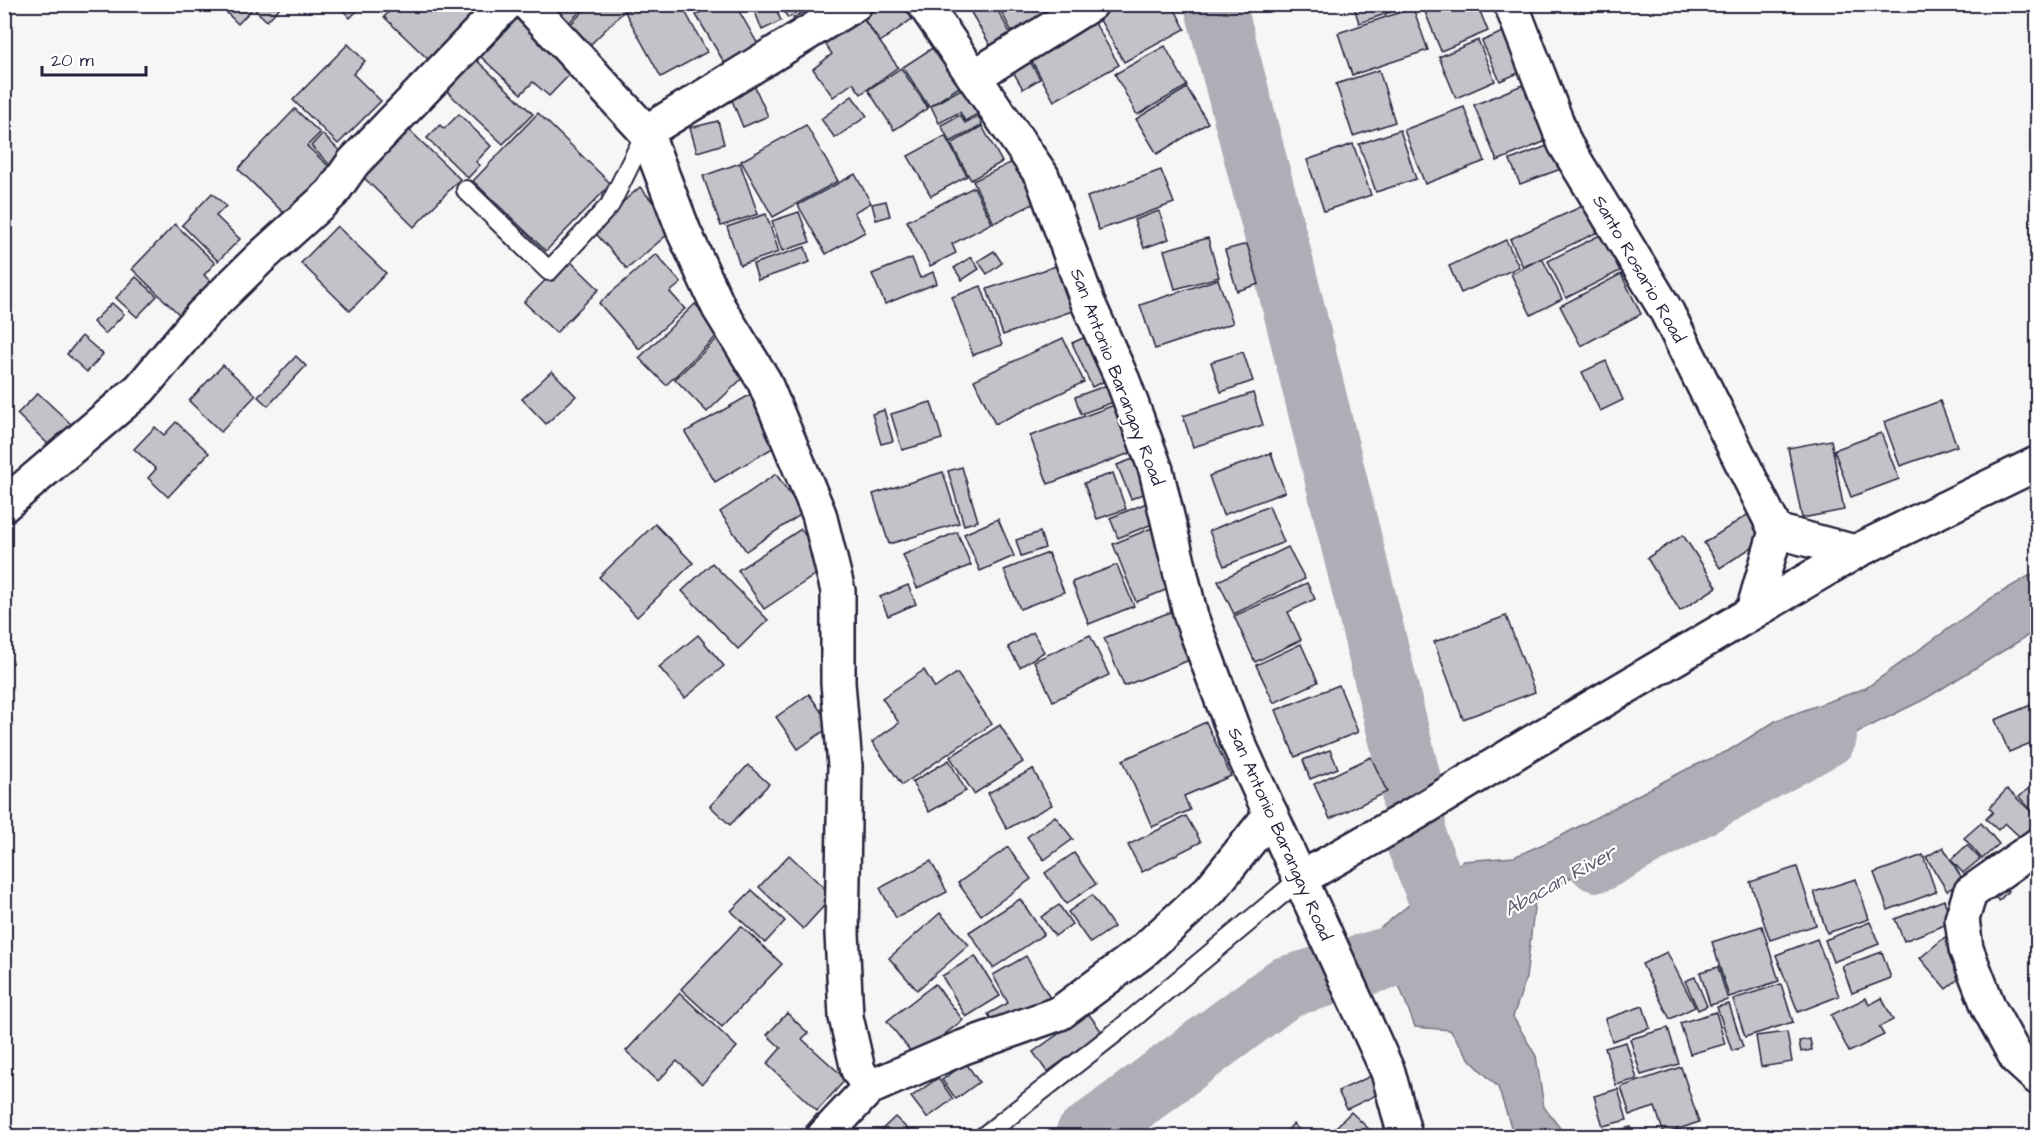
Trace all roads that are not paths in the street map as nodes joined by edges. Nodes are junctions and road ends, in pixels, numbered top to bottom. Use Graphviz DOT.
graph roads {
  1 [pos="506,4"];
  2 [pos="528,4"];
  3 [pos="855,4"];
  4 [pos="924,4"];
  5 [pos="1091,4"];
  6 [pos="1511,4"];
  7 [pos="975,76"];
  8 [pos="646,132"];
  9 [pos="466,190"];
  10 [pos="2037,463"];
  11 [pos="4,505"];
  12 [pos="1776,531"];
  13 [pos="1854,552"];
  14 [pos="1753,611"];
  15 [pos="1271,814"];
  16 [pos="2037,845"];
  17 [pos="1304,889"];
  18 [pos="2037,1078"];
  19 [pos="869,1088"];
  20 [pos="824,1137"];
  21 [pos="984,1137"];
  22 [pos="1405,1137"];
  1 -- 11 [label="street"];
  2 -- 8 [label="street"];
  3 -- 8 [label="street"];
  4 -- 7 [label="street, San Antonio Barangay Road"];
  5 -- 7 [label="street"];
  6 -- 12 [label="street, Santo Rosario Road"];
  7 -- 15 [label="street, San Antonio Barangay Road"];
  8 -- 9 [label="lane"];
  8 -- 19 [label="street"];
  10 -- 13 [label="street"];
  12 -- 13 [label="street"];
  12 -- 14 [label="street"];
  13 -- 14 [label="street"];
  14 -- 17 [label="street"];
  15 -- 17 [label="street, San Antonio Barangay Road"];
  15 -- 19 [label="street"];
  16 -- 18 [label="street"];
  17 -- 21 [label="lane"];
  17 -- 22 [label="street, San Antonio Barangay Road"];
  19 -- 20 [label="street"];
}
